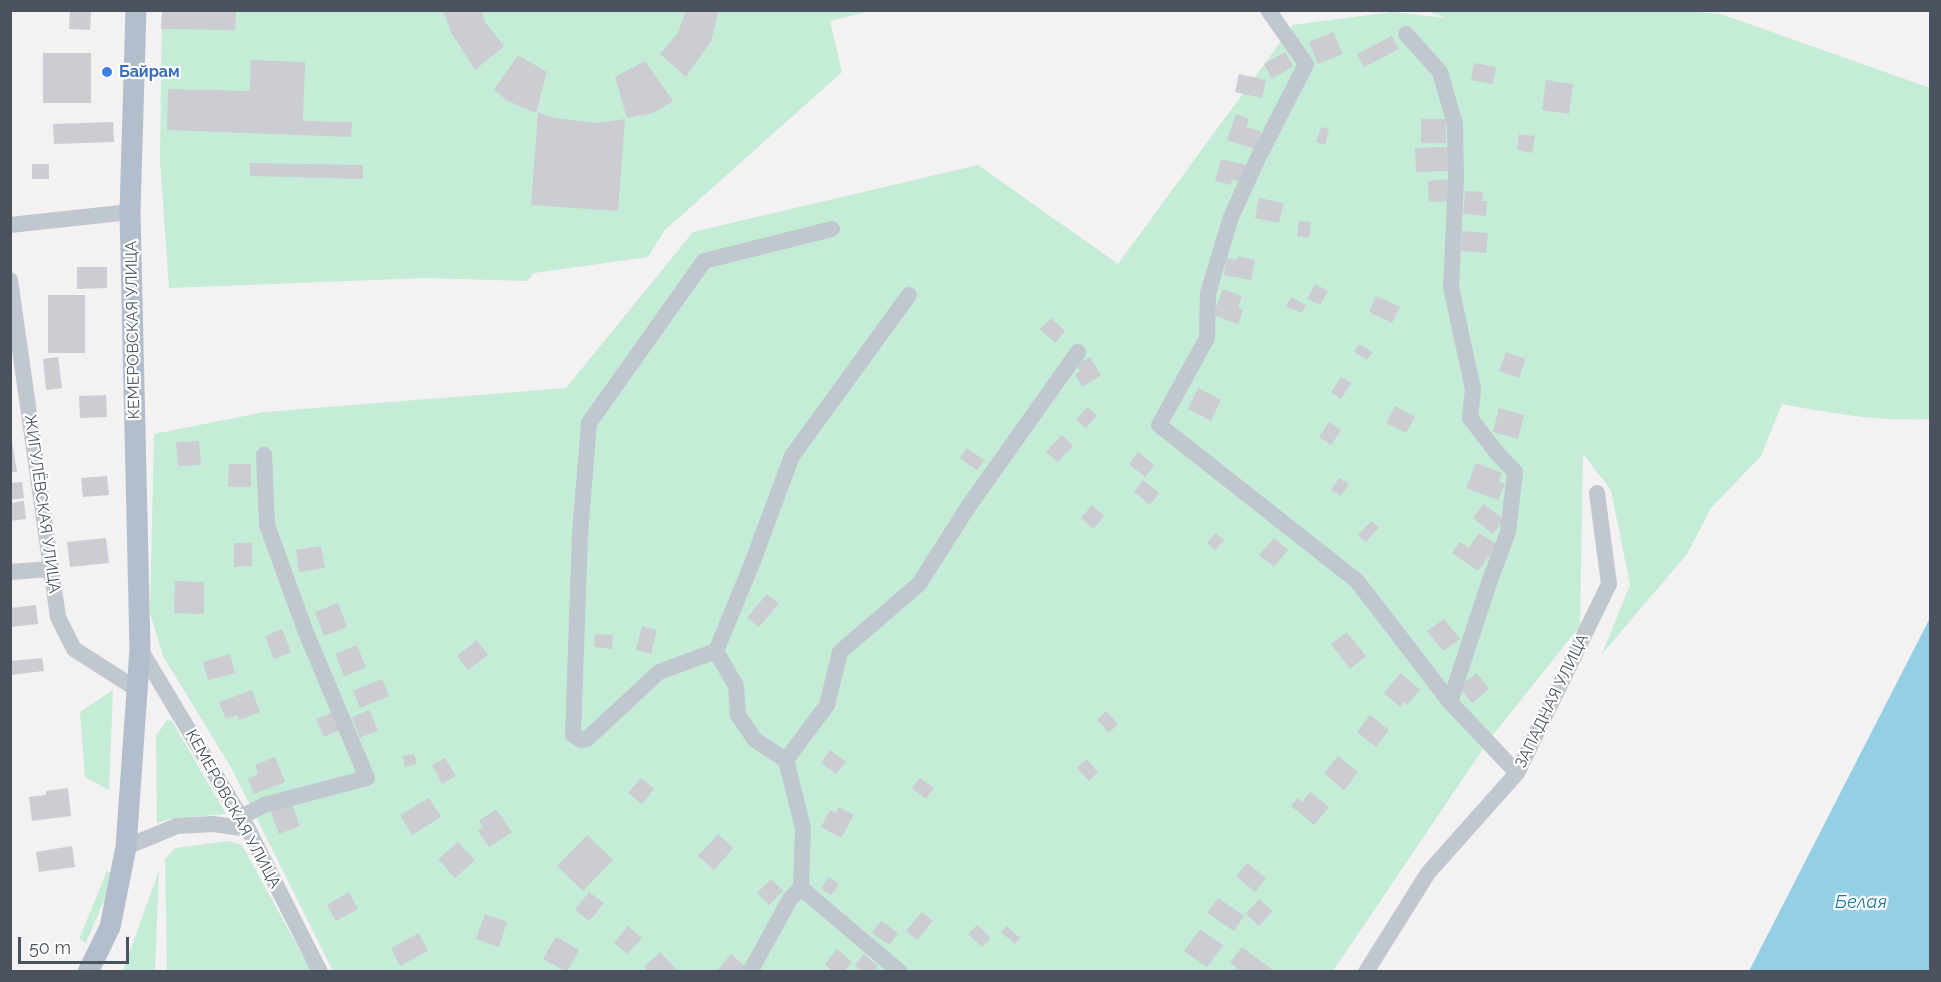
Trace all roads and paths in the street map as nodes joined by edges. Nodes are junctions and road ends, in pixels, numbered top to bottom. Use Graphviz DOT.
graph roads {
  1 [pos="136,10"];
  2 [pos="1268,10"];
  3 [pos="1406,34"];
  4 [pos="130,212"];
  5 [pos="10,225"];
  6 [pos="832,229"];
  7 [pos="10,280"];
  8 [pos="909,296"];
  9 [pos="1078,352"];
  10 [pos="264,455"];
  11 [pos="1596,493"];
  12 [pos="51,569"];
  13 [pos="10,572"];
  14 [pos="140,649"];
  15 [pos="716,651"];
  16 [pos="138,690"];
  17 [pos="1450,702"];
  18 [pos="786,760"];
  19 [pos="1517,773"];
  20 [pos="244,823"];
  21 [pos="126,847"];
  22 [pos="801,888"];
  23 [pos="88,972"];
  24 [pos="320,972"];
  25 [pos="750,972"];
  26 [pos="900,972"];
  27 [pos="1366,972"];
  1 -- 4 [label="main road, КЕМЕРОВСКАЯ УЛИЦА"];
  2 -- 17 [label="street"];
  3 -- 17 [label="street"];
  4 -- 5 [label="street"];
  4 -- 14 [label="main road, КЕМЕРОВСКАЯ УЛИЦА"];
  6 -- 15 [label="street"];
  7 -- 12 [label="street, ЖИГУЛЁВСКАЯ УЛИЦА"];
  8 -- 15 [label="street"];
  9 -- 18 [label="street"];
  10 -- 20 [label="street"];
  11 -- 19 [label="street, ЗАПАДНАЯ УЛИЦА"];
  12 -- 13 [label="street"];
  12 -- 16 [label="street, ЖИГУЛЁВСКАЯ УЛИЦА"];
  14 -- 16 [label="main road, КЕМЕРОВСКАЯ УЛИЦА"];
  14 -- 20 [label="street, КЕМЕРОВСКАЯ УЛИЦА"];
  15 -- 18 [label="street"];
  16 -- 21 [label="main road, КЕМЕРОВСКАЯ УЛИЦА"];
  17 -- 19 [label="street"];
  18 -- 22 [label="street"];
  19 -- 27 [label="street, ЗАПАДНАЯ УЛИЦА"];
  20 -- 21 [label="street"];
  20 -- 24 [label="street, КЕМЕРОВСКАЯ УЛИЦА"];
  21 -- 23 [label="main road, КЕМЕРОВСКАЯ УЛИЦА"];
  22 -- 25 [label="street"];
  22 -- 26 [label="street"];
}
